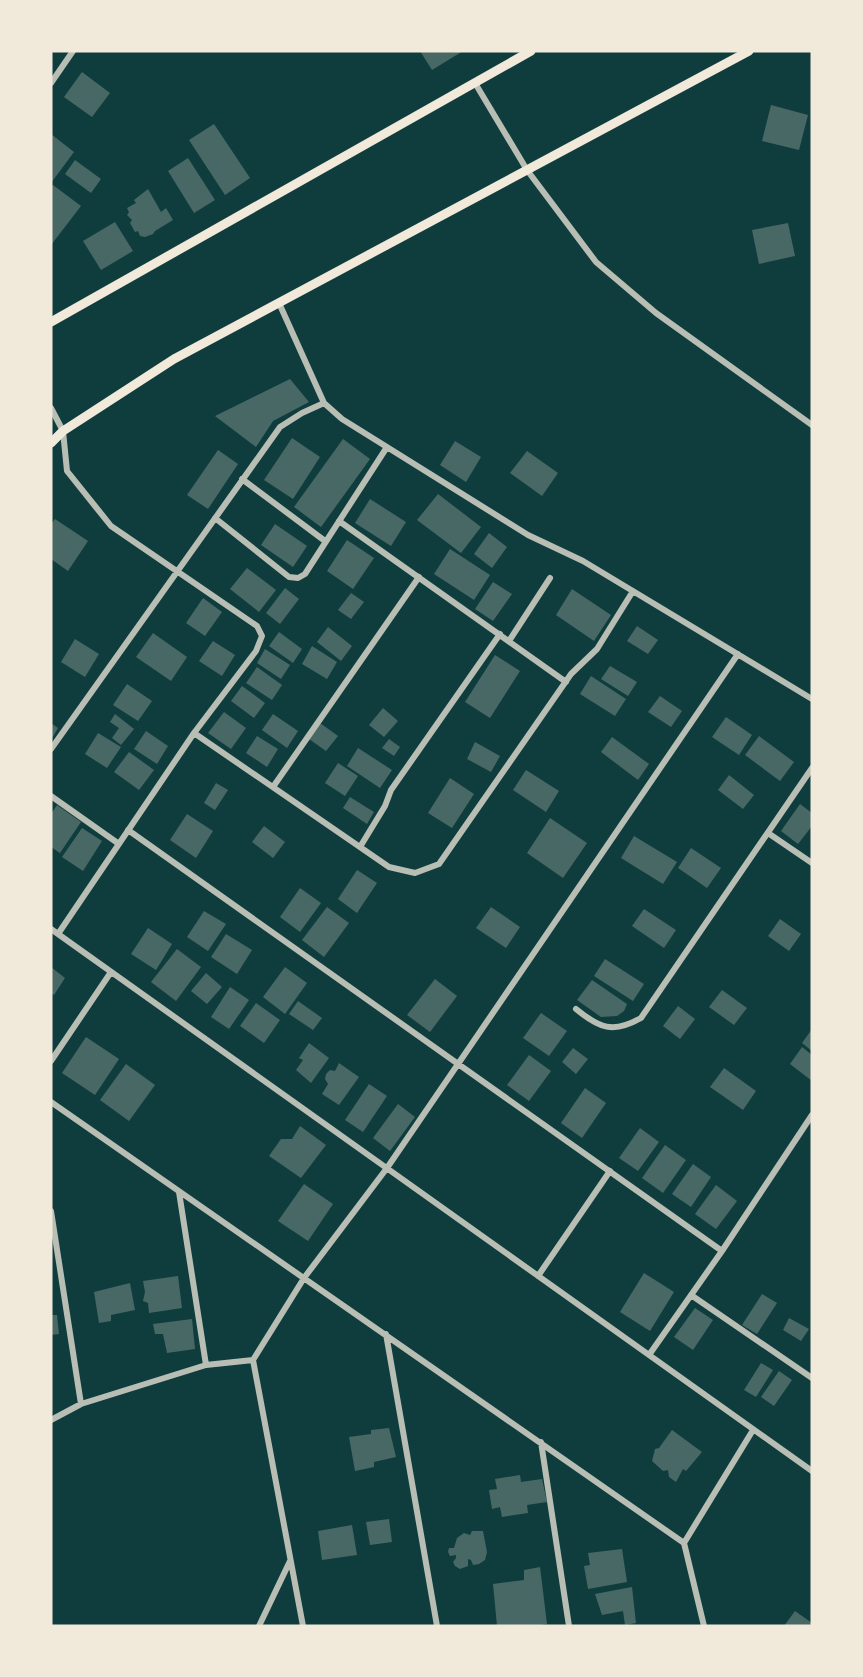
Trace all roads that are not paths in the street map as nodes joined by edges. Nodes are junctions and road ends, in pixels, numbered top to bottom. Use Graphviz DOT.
graph roads {
  1 [pos="73,51"];
  2 [pos="531,51"];
  3 [pos="749,51"];
  4 [pos="51,83"];
  5 [pos="475,83"];
  6 [pos="527,170"];
  7 [pos="279,303"];
  8 [pos="51,322"];
  9 [pos="324,403"];
  10 [pos="51,408"];
  11 [pos="812,424"];
  12 [pos="63,431"];
  13 [pos="51,443"];
  14 [pos="387,447"];
  15 [pos="242,479"];
  16 [pos="215,518"];
  17 [pos="339,520"];
  18 [pos="325,541"];
  19 [pos="177,572"];
  20 [pos="419,577"];
  21 [pos="550,578"];
  22 [pos="633,591"];
  23 [pos="500,634"];
  24 [pos="509,641"];
  25 [pos="738,654"];
  26 [pos="566,681"];
  27 [pos="812,699"];
  28 [pos="194,733"];
  29 [pos="51,748"];
  30 [pos="812,768"];
  31 [pos="273,787"];
  32 [pos="51,796"];
  33 [pos="128,830"];
  34 [pos="768,833"];
  35 [pos="119,844"];
  36 [pos="360,847"];
  37 [pos="812,863"];
  38 [pos="51,928"];
  39 [pos="58,934"];
  40 [pos="111,972"];
  41 [pos="576,1009"];
  42 [pos="51,1061"];
  43 [pos="458,1064"];
  44 [pos="51,1102"];
  45 [pos="812,1115"];
  46 [pos="387,1168"];
  47 [pos="610,1171"];
  48 [pos="179,1192"];
  49 [pos="51,1211"];
  50 [pos="722,1251"];
  51 [pos="538,1276"];
  52 [pos="304,1278"];
  53 [pos="691,1295"];
  54 [pos="386,1334"];
  55 [pos="649,1355"];
  56 [pos="253,1360"];
  57 [pos="206,1365"];
  58 [pos="812,1378"];
  59 [pos="81,1404"];
  60 [pos="51,1420"];
  61 [pos="753,1430"];
  62 [pos="541,1442"];
  63 [pos="812,1471"];
  64 [pos="684,1543"];
  65 [pos="290,1560"];
  66 [pos="259,1626"];
  67 [pos="303,1626"];
  68 [pos="436,1626"];
  69 [pos="569,1626"];
  70 [pos="704,1626"];
  1 -- 4 [label="street"];
  2 -- 5 [label="main road"];
  3 -- 6 [label="main road"];
  5 -- 6 [label="street"];
  5 -- 8 [label="main road"];
  6 -- 7 [label="main road"];
  6 -- 11 [label="street"];
  7 -- 9 [label="street"];
  7 -- 12 [label="main road"];
  9 -- 14 [label="street"];
  9 -- 15 [label="street"];
  10 -- 12 [label="street"];
  12 -- 13 [label="main road"];
  12 -- 19 [label="street"];
  14 -- 17 [label="street"];
  14 -- 22 [label="street"];
  15 -- 16 [label="street"];
  15 -- 18 [label="street"];
  16 -- 18 [label="street"];
  16 -- 19 [label="street"];
  17 -- 18 [label="street"];
  17 -- 20 [label="street"];
  19 -- 28 [label="street"];
  19 -- 29 [label="street"];
  20 -- 23 [label="street"];
  20 -- 31 [label="street"];
  21 -- 24 [label="street"];
  22 -- 25 [label="street"];
  22 -- 26 [label="street"];
  23 -- 24 [label="street"];
  23 -- 36 [label="street"];
  24 -- 26 [label="street"];
  25 -- 27 [label="street"];
  25 -- 43 [label="street"];
  26 -- 36 [label="street"];
  28 -- 31 [label="street"];
  28 -- 33 [label="street"];
  30 -- 34 [label="street"];
  31 -- 36 [label="street"];
  32 -- 35 [label="street"];
  33 -- 35 [label="street"];
  33 -- 43 [label="street"];
  34 -- 37 [label="street"];
  34 -- 41 [label="street"];
  35 -- 39 [label="street"];
  38 -- 39 [label="street"];
  39 -- 40 [label="street"];
  40 -- 42 [label="street"];
  40 -- 46 [label="street"];
  43 -- 46 [label="street"];
  43 -- 47 [label="street"];
  44 -- 48 [label="street"];
  45 -- 50 [label="street"];
  46 -- 51 [label="street"];
  46 -- 52 [label="street"];
  47 -- 50 [label="street"];
  47 -- 51 [label="street"];
  48 -- 52 [label="street"];
  48 -- 57 [label="street"];
  49 -- 59 [label="street"];
  50 -- 53 [label="street"];
  51 -- 55 [label="street"];
  52 -- 54 [label="street"];
  52 -- 56 [label="street"];
  53 -- 55 [label="street"];
  53 -- 58 [label="street"];
  54 -- 62 [label="street"];
  54 -- 68 [label="street"];
  55 -- 61 [label="street"];
  56 -- 57 [label="street"];
  56 -- 65 [label="street"];
  57 -- 59 [label="street"];
  59 -- 60 [label="street"];
  61 -- 63 [label="street"];
  61 -- 64 [label="street"];
  62 -- 64 [label="street"];
  62 -- 69 [label="street"];
  64 -- 70 [label="street"];
  65 -- 66 [label="street"];
  65 -- 67 [label="street"];
}
